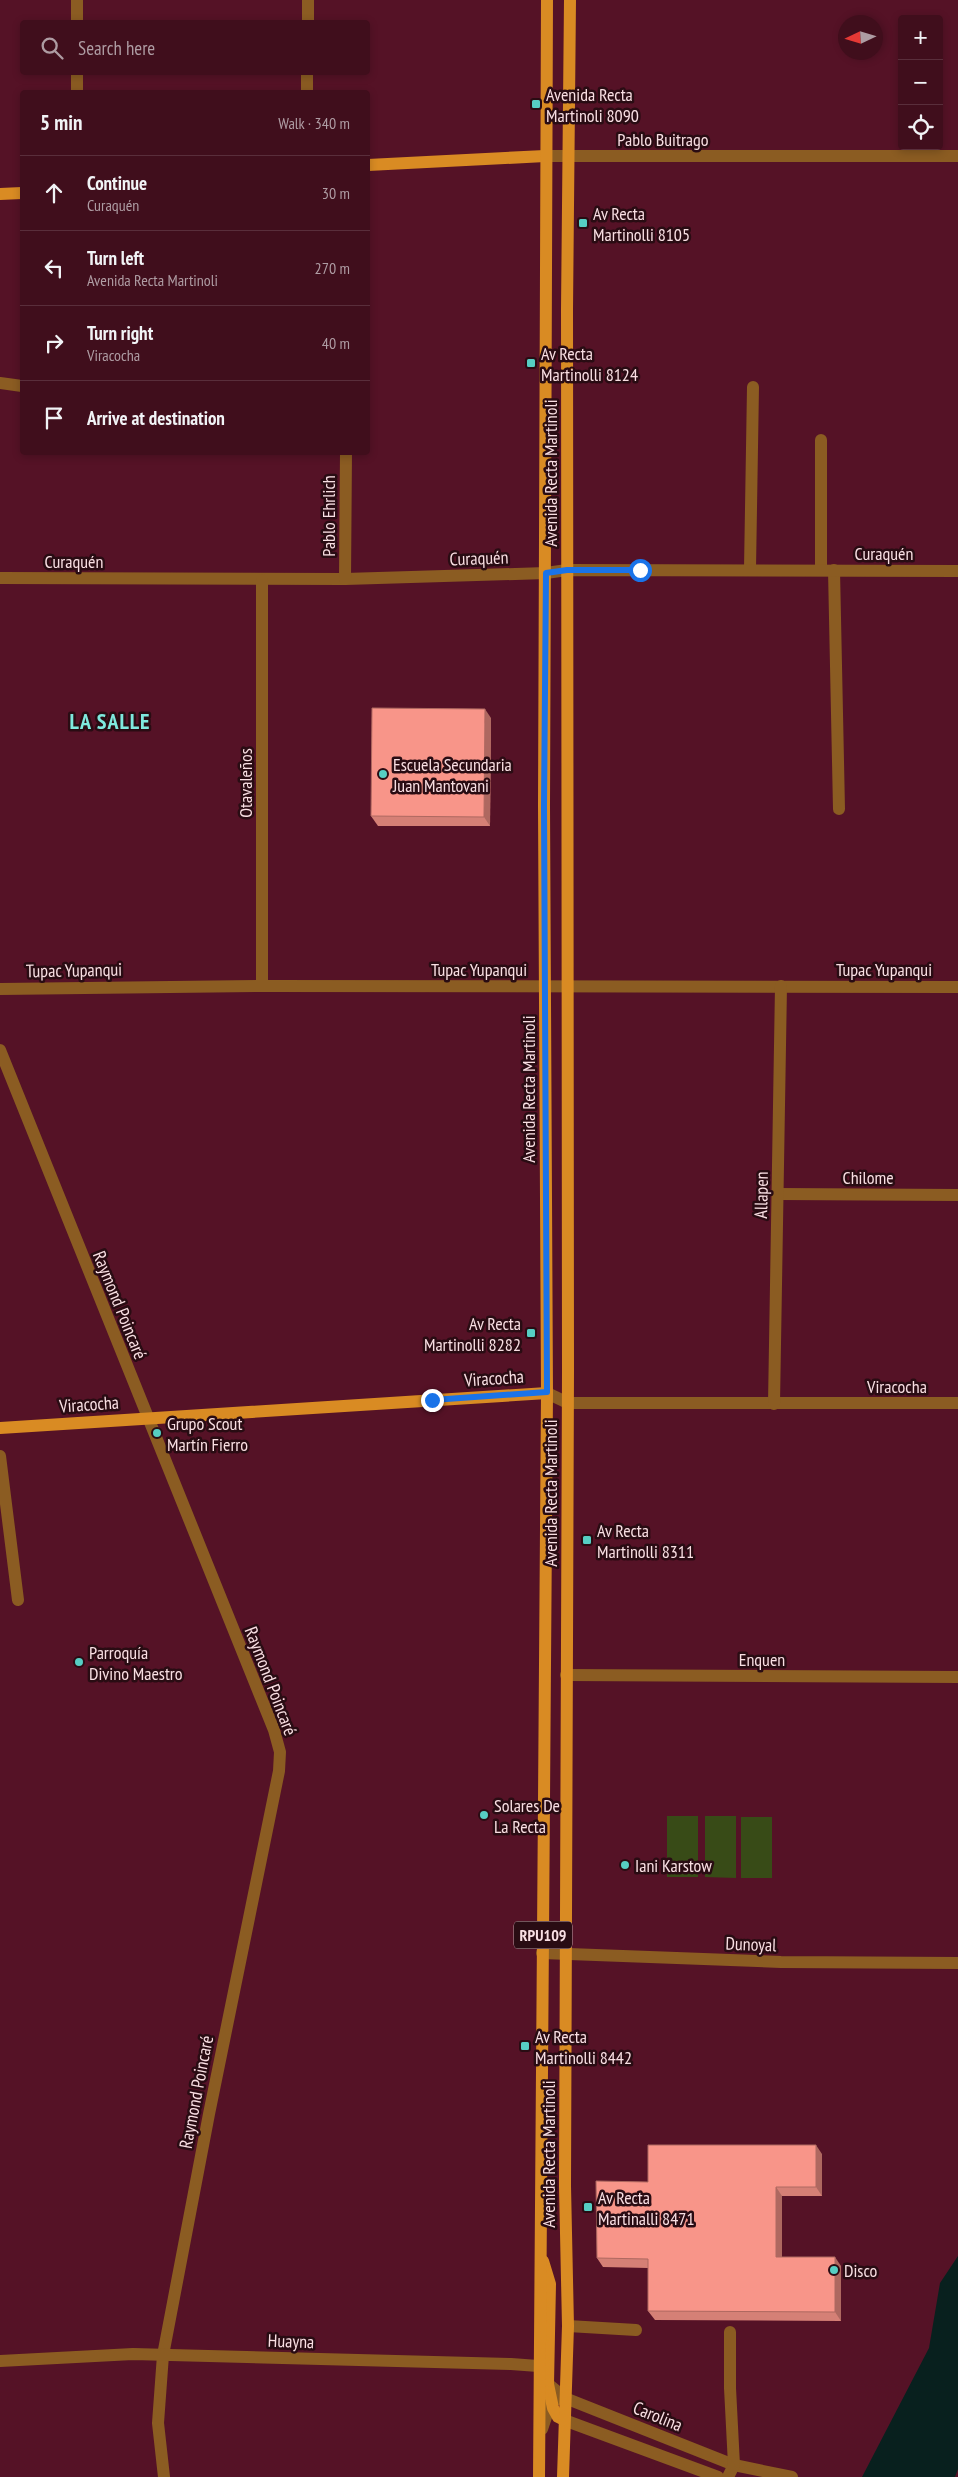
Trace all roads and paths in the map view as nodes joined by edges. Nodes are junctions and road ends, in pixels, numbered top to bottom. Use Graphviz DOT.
graph roads {
  1 [pos="77,0"];
  2 [pos="308,0"];
  3 [pos="547,0"];
  4 [pos="570,0"];
  5 [pos="77,20"];
  6 [pos="308,20"];
  7 [pos="77,75"];
  8 [pos="307,75"];
  9 [pos="77,90"];
  10 [pos="307,90"];
  11 [pos="545,156"];
  12 [pos="568,156"];
  13 [pos="958,156"];
  14 [pos="370,165"];
  15 [pos="20,193"];
  16 [pos="0,194"];
  17 [pos="0,384"];
  18 [pos="20,386"];
  19 [pos="753,387"];
  20 [pos="821,440"];
  21 [pos="346,455"];
  22 [pos="750,569"];
  23 [pos="567,570"];
  24 [pos="827,570"];
  25 [pos="958,571"];
  26 [pos="546,573"];
  27 [pos="0,578"];
  28 [pos="345,579"];
  29 [pos="262,580"];
  30 [pos="839,809"];
  31 [pos="262,986"];
  32 [pos="546,986"];
  33 [pos="567,986"];
  34 [pos="781,986"];
  35 [pos="958,987"];
  36 [pos="0,989"];
  37 [pos="0,1050"];
  38 [pos="778,1194"];
  39 [pos="958,1194"];
  40 [pos="547,1392"];
  41 [pos="568,1403"];
  42 [pos="958,1403"];
  43 [pos="774,1404"];
  44 [pos="147,1418"];
  45 [pos="0,1428"];
  46 [pos="0,1456"];
  47 [pos="18,1600"];
  48 [pos="566,1675"];
  49 [pos="958,1678"];
  50 [pos="542,1953"];
  51 [pos="565,1954"];
  52 [pos="958,1963"];
  53 [pos="539,2246"];
  54 [pos="568,2326"];
  55 [pos="636,2330"];
  56 [pos="730,2332"];
  57 [pos="163,2355"];
  58 [pos="0,2361"];
  59 [pos="538,2366"];
  60 [pos="548,2384"];
  61 [pos="565,2398"];
  62 [pos="551,2402"];
  63 [pos="564,2420"];
  64 [pos="539,2441"];
  65 [pos="734,2465"];
  66 [pos="164,2477"];
  67 [pos="539,2477"];
  68 [pos="563,2477"];
  69 [pos="718,2477"];
  70 [pos="728,2477"];
  71 [pos="792,2477"];
  1 -- 5 [label="street"];
  2 -- 6 [label="street"];
  3 -- 11 [label="main road, Avenida Recta Martinoli / RPU109"];
  4 -- 12 [label="main road, Avenida Recta Martinoli / RPU109"];
  7 -- 9 [label="street"];
  8 -- 10 [label="street"];
  11 -- 12 [label="street, Pablo Buitrago"];
  11 -- 14 [label="main road, Pablo Buitrago"];
  11 -- 26 [label="main road, Avenida Recta Martinoli / RPU109"];
  12 -- 13 [label="street, Pablo Buitrago"];
  12 -- 23 [label="main road, Avenida Recta Martinoli / RPU109"];
  15 -- 16 [label="main road"];
  17 -- 18 [label="street"];
  19 -- 22 [label="street"];
  20 -- 24 [label="street"];
  21 -- 28 [label="street, Pablo Ehrlich"];
  22 -- 23 [label="street, Curaquén"];
  22 -- 24 [label="street, Curaquén"];
  23 -- 26 [label="street, Curaquén"];
  23 -- 33 [label="main road, Avenida Recta Martinoli / RPU109"];
  24 -- 25 [label="street, Curaquén"];
  24 -- 30 [label="street"];
  26 -- 28 [label="street, Curaquén"];
  26 -- 32 [label="main road, Avenida Recta Martinoli / RPU109"];
  27 -- 29 [label="street, Curaquén"];
  28 -- 29 [label="street, Curaquén"];
  29 -- 31 [label="street, Otavaleños"];
  31 -- 32 [label="street, Tupac Yupanqui"];
  31 -- 36 [label="street, Tupac Yupanqui"];
  32 -- 33 [label="street, Tupac Yupanqui"];
  32 -- 40 [label="main road, Avenida Recta Martinoli / RPU109"];
  33 -- 34 [label="street, Tupac Yupanqui"];
  33 -- 41 [label="main road, Avenida Recta Martinoli / RPU109"];
  34 -- 35 [label="street, Tupac Yupanqui"];
  34 -- 38 [label="street, Allapen"];
  37 -- 44 [label="street, Raymond Poincaré"];
  38 -- 39 [label="street, Chilome"];
  38 -- 43 [label="street, Allapen"];
  40 -- 41 [label="street, Viracocha"];
  40 -- 44 [label="main road, Viracocha"];
  40 -- 50 [label="main road, Avenida Recta Martinoli / RPU109"];
  41 -- 43 [label="street, Viracocha"];
  41 -- 48 [label="main road, Avenida Recta Martinoli / RPU109"];
  42 -- 43 [label="street, Viracocha"];
  44 -- 45 [label="main road, Viracocha"];
  44 -- 57 [label="street, Raymond Poincaré"];
  46 -- 47 [label="street"];
  48 -- 49 [label="street, Enquen"];
  48 -- 51 [label="main road, Avenida Recta Martinoli / RPU109"];
  50 -- 51 [label="street, Dunoyal"];
  50 -- 53 [label="main road, Avenida Recta Martinoli / RPU109"];
  51 -- 52 [label="street, Dunoyal"];
  51 -- 54 [label="main road, Avenida Recta Martinoli / RPU109"];
  53 -- 59 [label="main road, Avenida Recta Martinoli / RPU109"];
  53 -- 60 [label="main road"];
  54 -- 55 [label="street"];
  54 -- 61 [label="main road, Avenida Recta Martinoli / RPU109"];
  56 -- 65 [label="street"];
  57 -- 58 [label="street, Huayna"];
  57 -- 59 [label="street, Huayna"];
  57 -- 66 [label="street, Raymond Poincaré"];
  59 -- 60 [label="street"];
  59 -- 64 [label="main road, Avenida Recta Martinoli / RPU109"];
  60 -- 61 [label="street"];
  60 -- 62 [label="main road"];
  61 -- 62 [label="street"];
  61 -- 63 [label="main road, Avenida Recta Martinoli / RPU109"];
  61 -- 65 [label="street, Carolina"];
  62 -- 63 [label="main road"];
  62 -- 64 [label="street"];
  63 -- 68 [label="main road, Avenida Recta Martinoli / RPU109"];
  63 -- 69 [label="street, Carolina"];
  64 -- 67 [label="main road, Avenida Recta Martinoli / RPU109"];
  65 -- 70 [label="street"];
  65 -- 71 [label="street, Carolina"];
}
